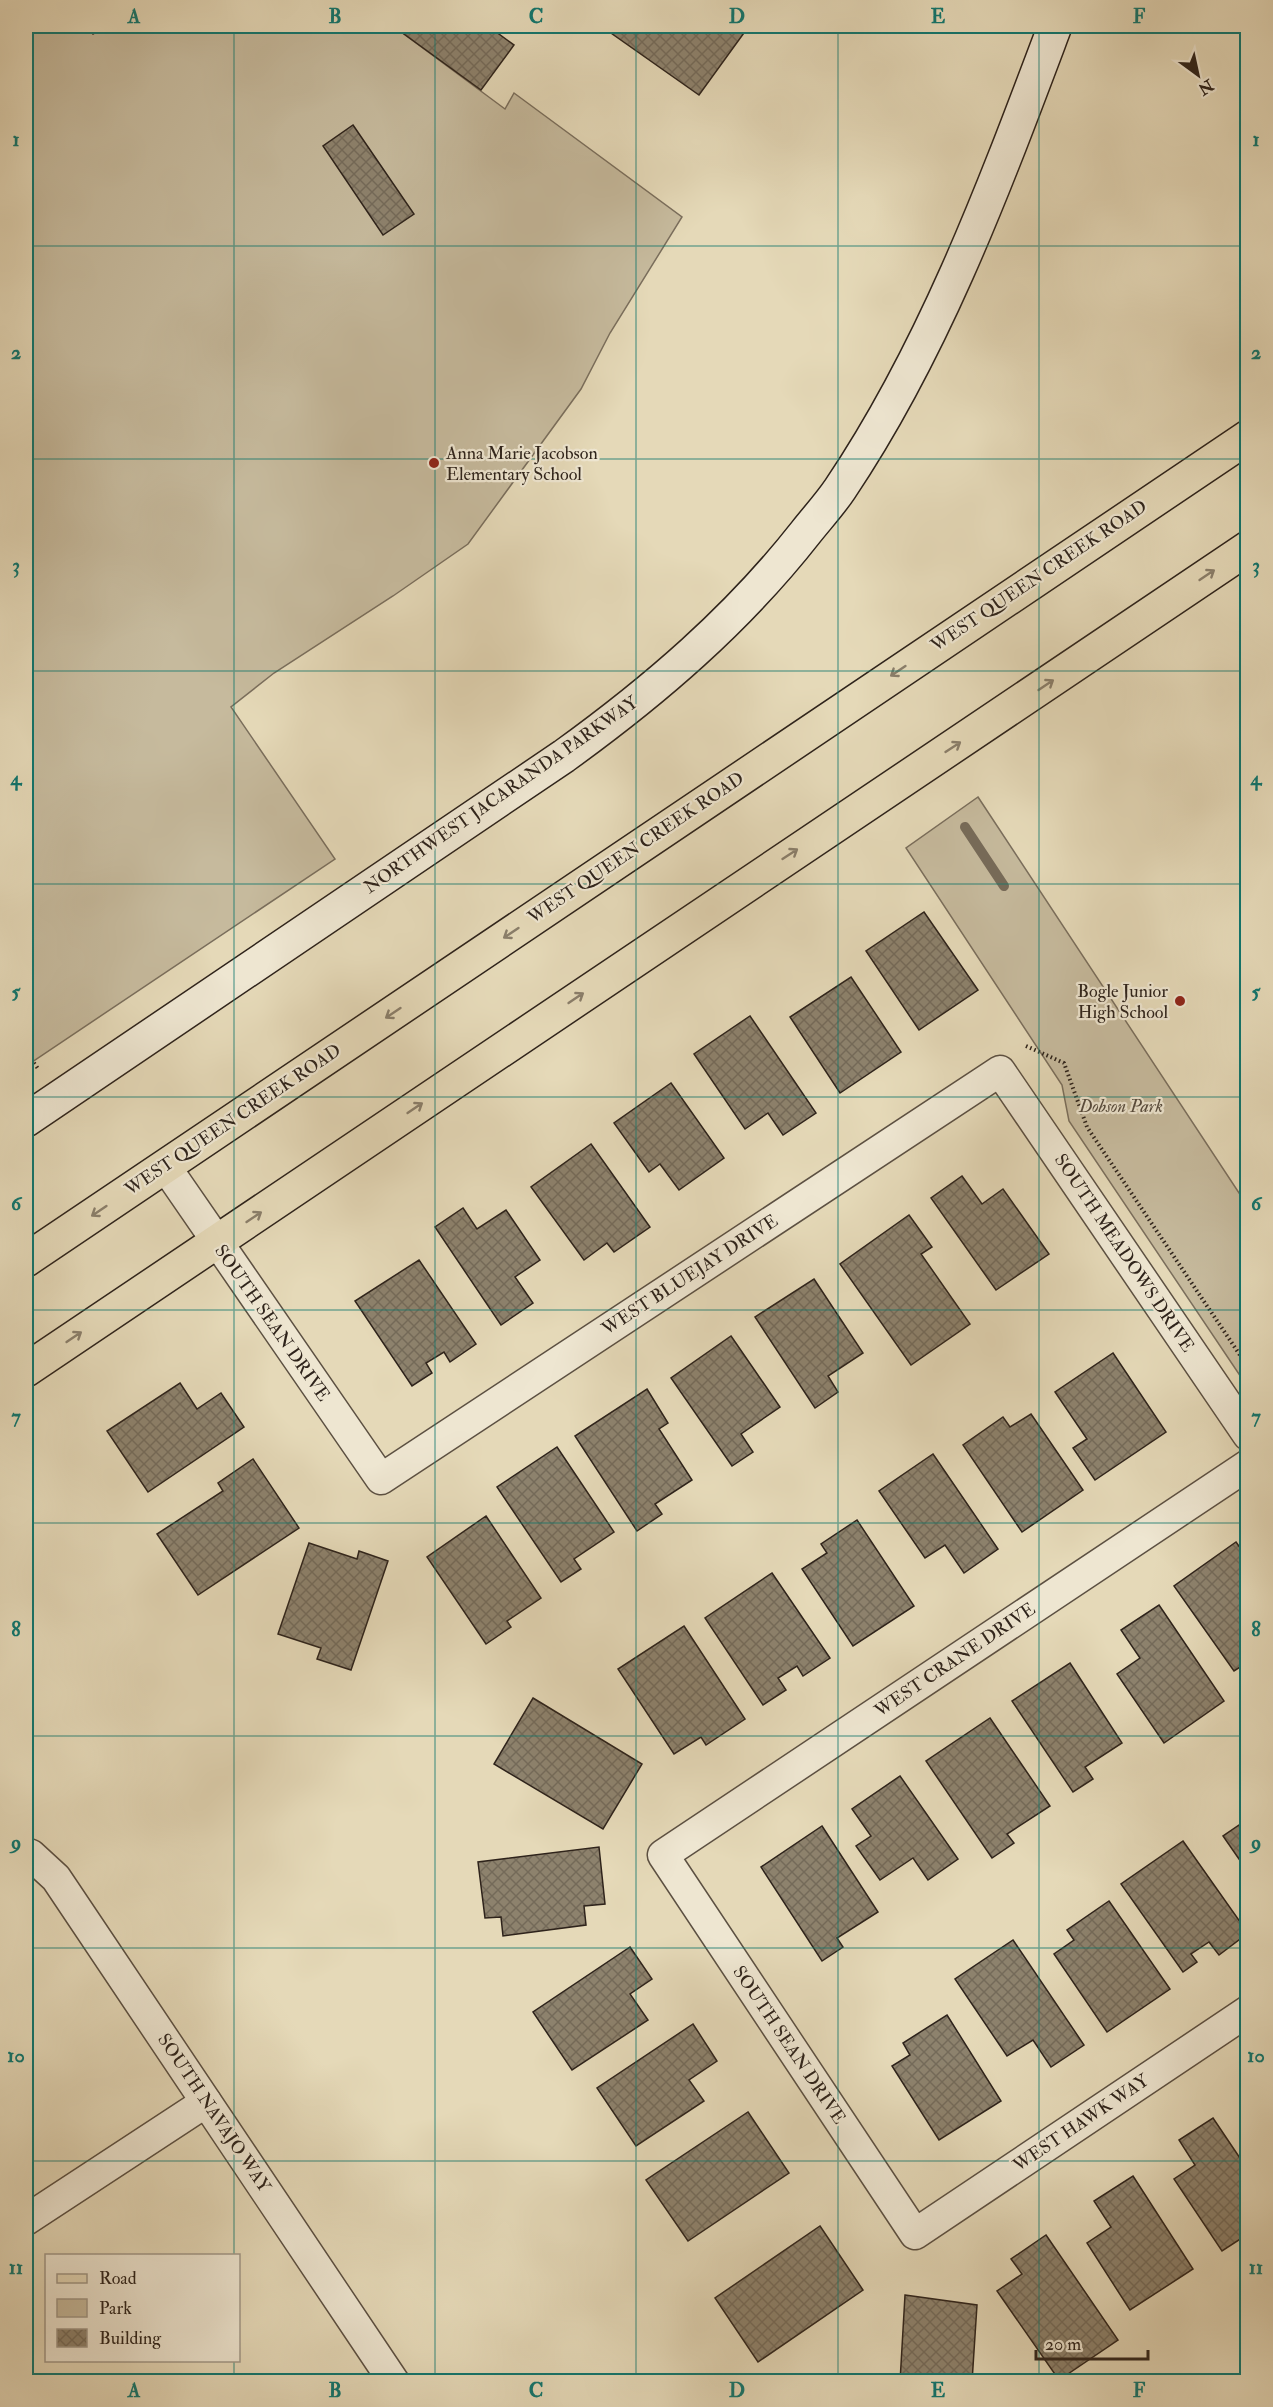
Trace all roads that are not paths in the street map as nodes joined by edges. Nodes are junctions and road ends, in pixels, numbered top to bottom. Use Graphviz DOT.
graph roads {
  1 [pos="1055,26"];
  2 [pos="1248,437"];
  3 [pos="1248,548"];
  4 [pos="1000,1071"];
  5 [pos="26,1120"];
  6 [pos="165,1167"];
  7 [pos="216,1242"];
  8 [pos="26,1260"];
  9 [pos="26,1370"];
  10 [pos="1248,1435"];
  11 [pos="1248,1465"];
  12 [pos="381,1479"];
  13 [pos="26,1854"];
  14 [pos="663,1855"];
  15 [pos="1248,2011"];
  16 [pos="206,2102"];
  17 [pos="26,2220"];
  18 [pos="915,2234"];
  19 [pos="387,2379"];
  1 -- 5 [label="street, NORTHWEST JACARANDA PARKWAY"];
  2 -- 6 [label="main road, WEST QUEEN CREEK ROAD, one-way"];
  7 -- 3 [label="main road, one-way"];
  4 -- 10 [label="street, SOUTH MEADOWS DRIVE"];
  4 -- 12 [label="street, WEST BLUEJAY DRIVE"];
  6 -- 7 [label="street, SOUTH SEAN DRIVE"];
  6 -- 8 [label="main road, WEST QUEEN CREEK ROAD, one-way"];
  9 -- 7 [label="main road, one-way"];
  7 -- 12 [label="street, SOUTH SEAN DRIVE"];
  11 -- 14 [label="street, WEST CRANE DRIVE"];
  13 -- 16 [label="street, SOUTH NAVAJO WAY"];
  14 -- 18 [label="street, SOUTH SEAN DRIVE"];
  15 -- 18 [label="street, WEST HAWK WAY"];
  16 -- 17 [label="street"];
  16 -- 19 [label="street, SOUTH NAVAJO WAY"];
}
